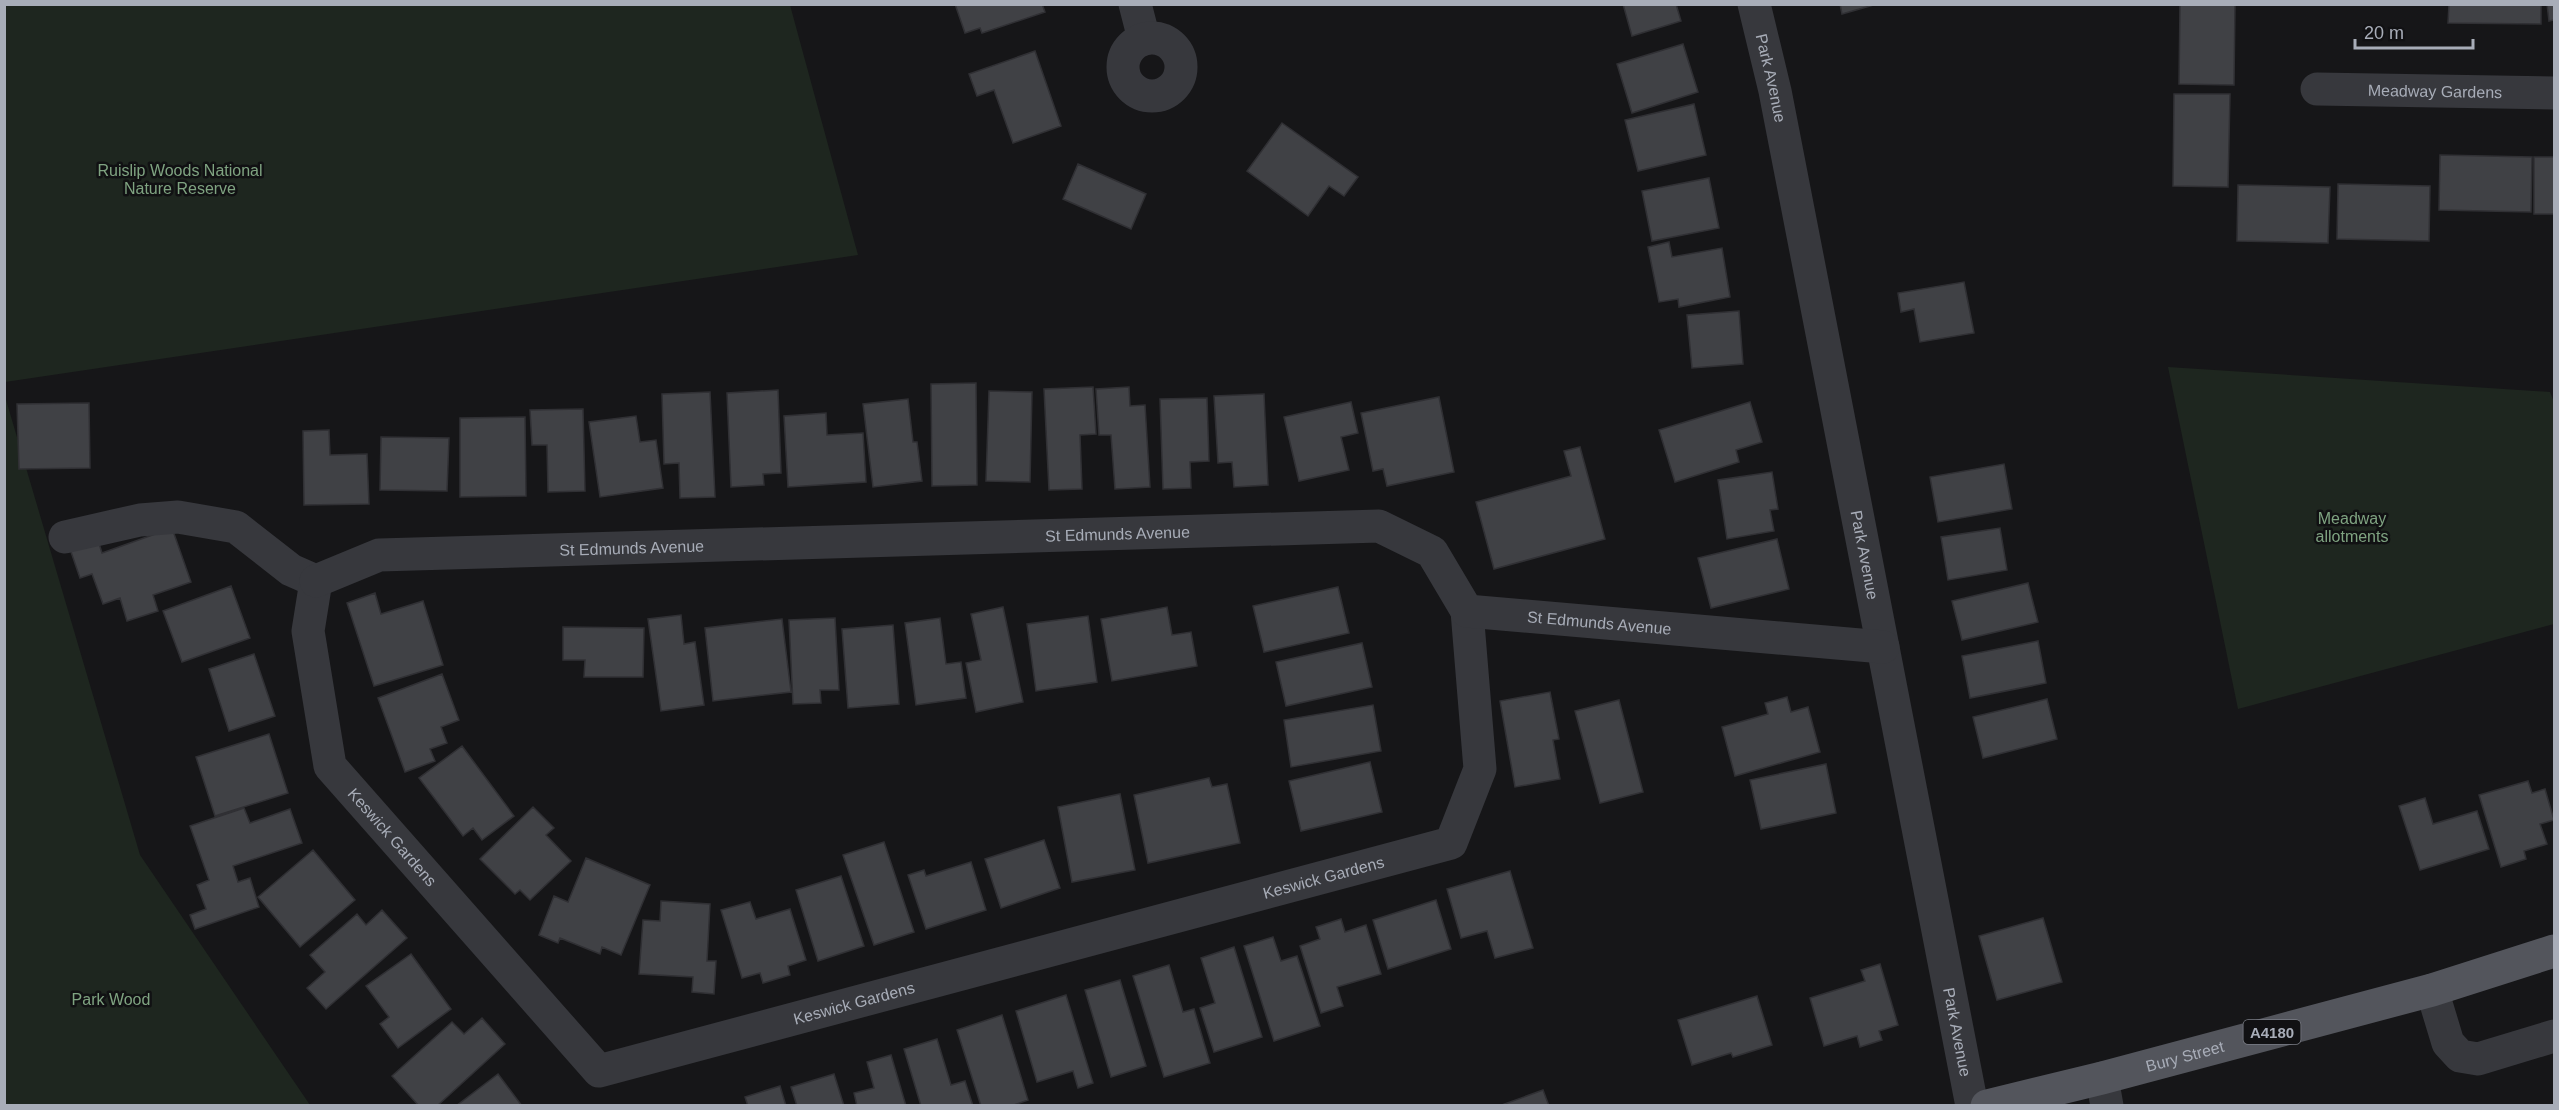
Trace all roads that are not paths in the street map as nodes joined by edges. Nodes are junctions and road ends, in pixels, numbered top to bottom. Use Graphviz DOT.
graph roads {
  1 [pos="1135,4"];
  2 [pos="1754,4"];
  3 [pos="1144,39"];
  4 [pos="2317,89"];
  5 [pos="2554,93"];
  6 [pos="65,537"];
  7 [pos="316,581"];
  8 [pos="1467,611"];
  9 [pos="1883,647"];
  10 [pos="2554,951"];
  11 [pos="2432,990"];
  12 [pos="2554,1036"];
  13 [pos="2104,1092"];
  14 [pos="1972,1106"];
  15 [pos="1987,1106"];
  1 -- 3 [label="street"];
  2 -- 9 [label="street, Park Avenue"];
  4 -- 5 [label="street, Meadway Gardens"];
  6 -- 7 [label="street"];
  7 -- 8 [label="street, St Edmunds Avenue"];
  7 -- 8 [label="street, Keswick Gardens"];
  8 -- 9 [label="street, St Edmunds Avenue"];
  9 -- 14 [label="street, Park Avenue"];
  10 -- 11 [label="main road, Bury Street / A4180"];
  11 -- 12 [label="street"];
  11 -- 13 [label="main road, Bury Street / A4180"];
  13 -- 15 [label="main road, Bury Street / A4180"];
}
